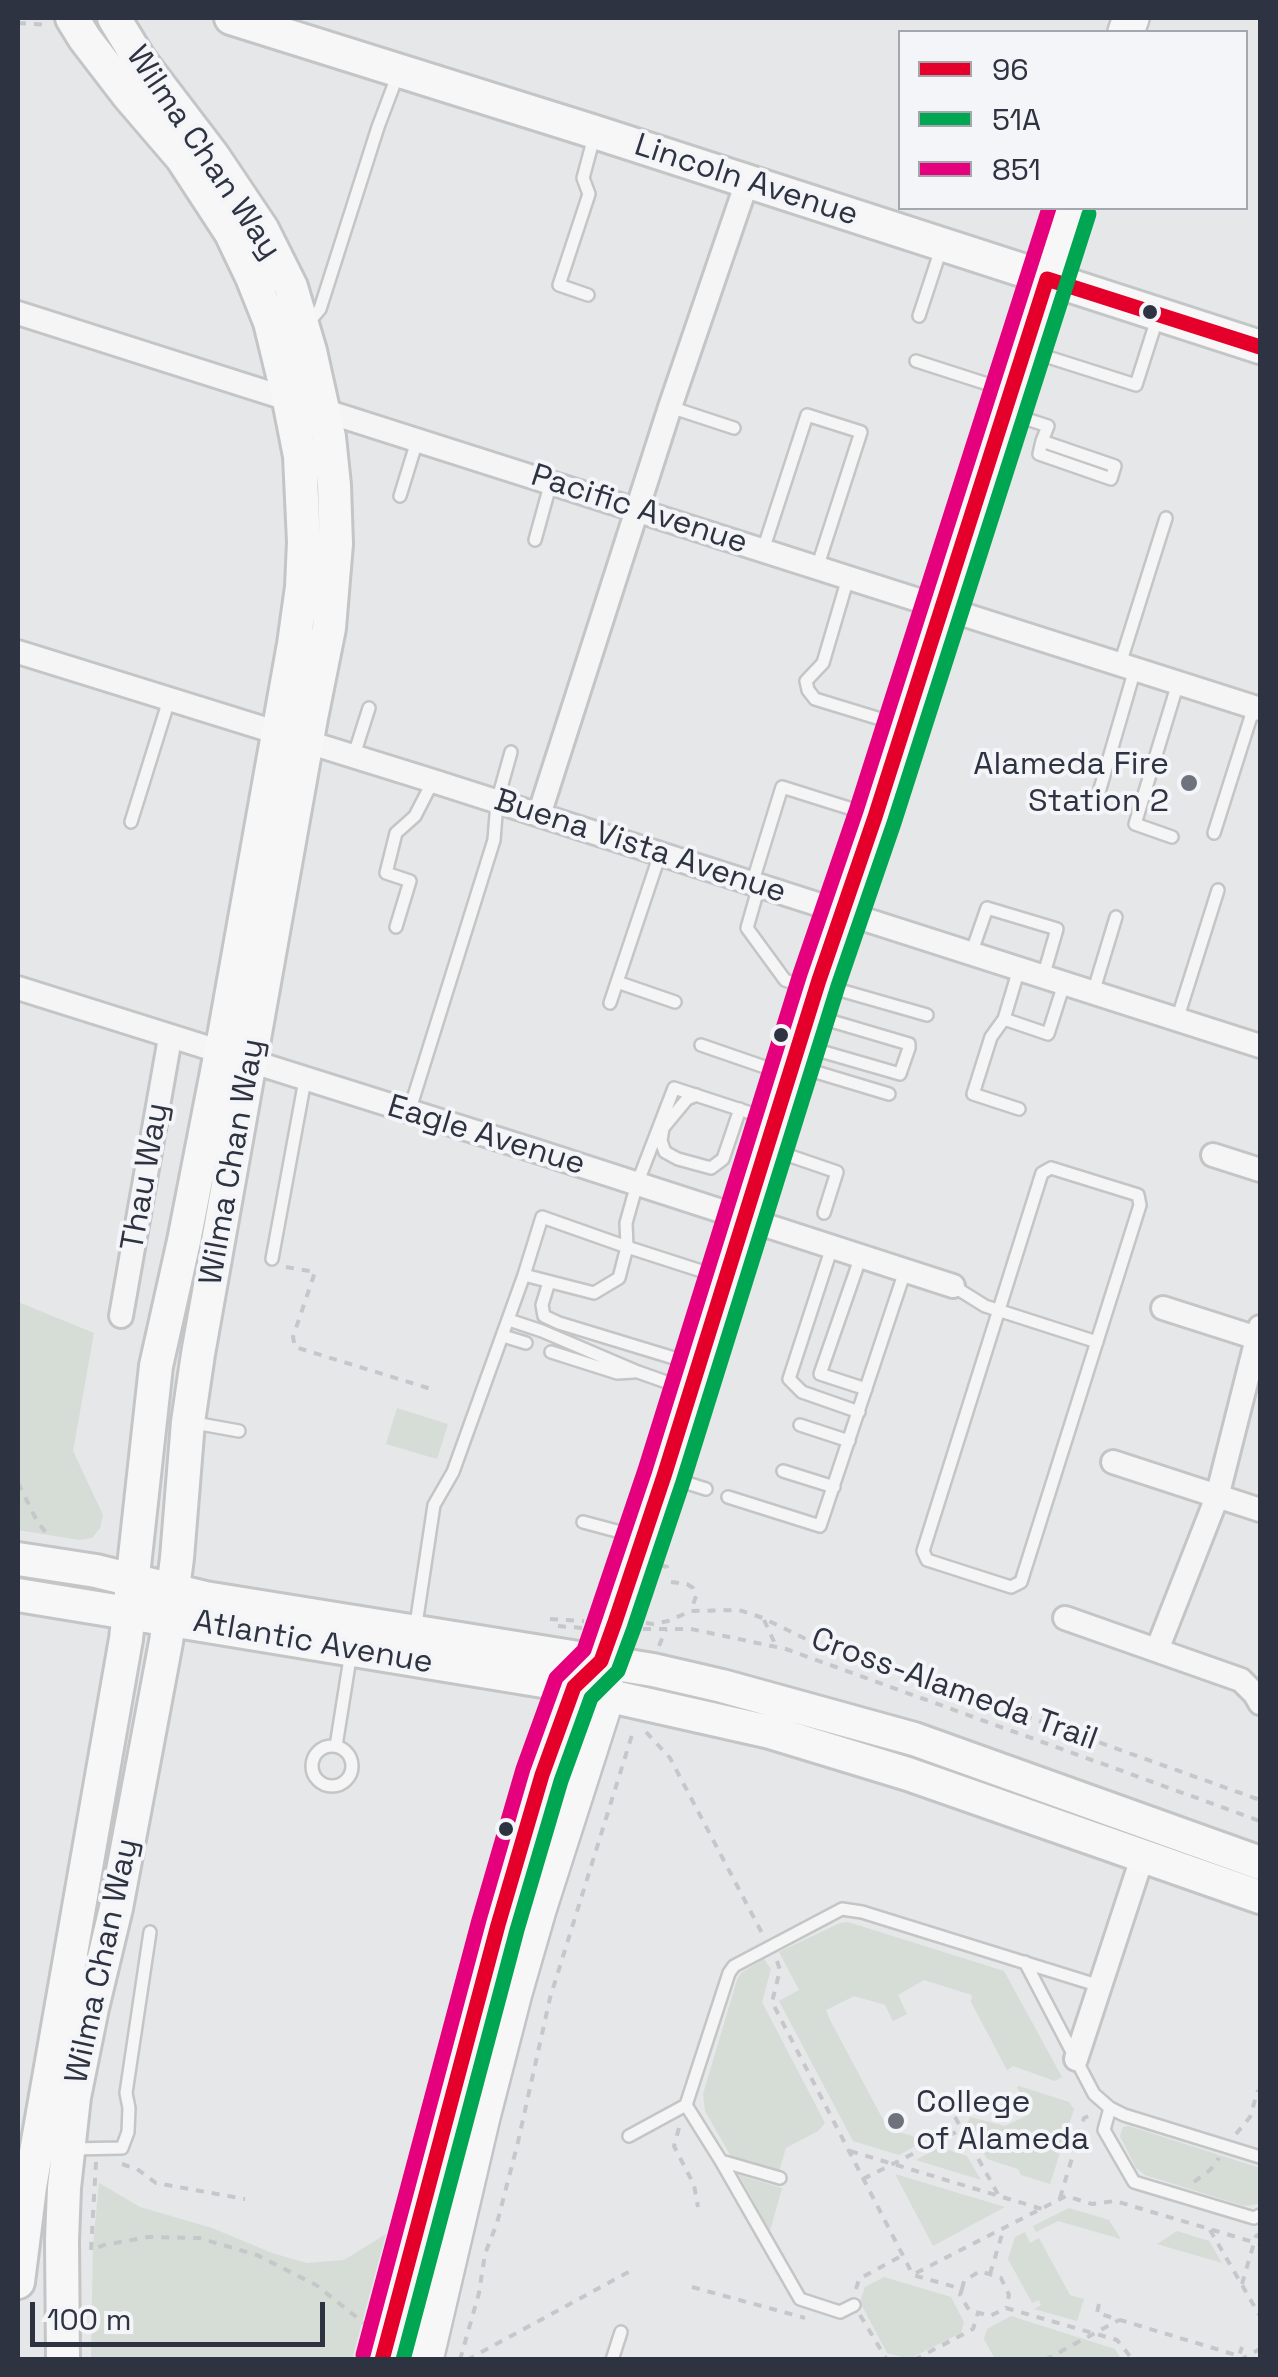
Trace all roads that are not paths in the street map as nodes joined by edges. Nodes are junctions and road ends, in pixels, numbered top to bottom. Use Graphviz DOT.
graph roads {
  1 [pos="114,18"];
  2 [pos="231,18"];
  3 [pos="62,21"];
  4 [pos="400,70"];
  5 [pos="596,132"];
  6 [pos="747,182"];
  7 [pos="1069,210"];
  8 [pos="942,245"];
  9 [pos="1047,279"];
  10 [pos="588,295"];
  11 [pos="18,312"];
  12 [pos="1158,314"];
  13 [pos="919,316"];
  14 [pos="301,321"];
  15 [pos="1260,348"];
  16 [pos="1024,350"];
  17 [pos="916,361"];
  18 [pos="290,400"];
  19 [pos="1007,401"];
  20 [pos="670,407"];
  21 [pos="323,411"];
  22 [pos="734,428"];
  23 [pos="417,441"];
  24 [pos="1042,441"];
  25 [pos="551,482"];
  26 [pos="400,496"];
  27 [pos="638,510"];
  28 [pos="1166,518"];
  29 [pos="535,540"];
  30 [pos="763,550"];
  31 [pos="818,568"];
  32 [pos="848,578"];
  33 [pos="942,608"];
  34 [pos="18,652"];
  35 [pos="1127,667"];
  36 [pos="1178,683"];
  37 [pos="170,700"];
  38 [pos="369,708"];
  39 [pos="1257,708"];
  40 [pos="904,726"];
  41 [pos="293,739"];
  42 [pos="511,752"];
  43 [pos="354,758"];
  44 [pos="434,781"];
  45 [pos="497,802"];
  46 [pos="1095,806"];
  47 [pos="539,815"];
  48 [pos="875,816"];
  49 [pos="131,822"];
  50 [pos="1214,833"];
  51 [pos="1172,836"];
  52 [pos="660,854"];
  53 [pos="756,884"];
  54 [pos="1218,890"];
  55 [pos="842,912"];
  56 [pos="1116,916"];
  57 [pos="396,927"];
  58 [pos="972,954"];
  59 [pos="1020,969"];
  60 [pos="1054,980"];
  61 [pos="617,982"];
  62 [pos="18,988"];
  63 [pos="1093,993"];
  64 [pos="675,1002"];
  65 [pos="610,1003"];
  66 [pos="927,1015"];
  67 [pos="1004,1020"];
  68 [pos="1177,1020"];
  69 [pos="804,1029"];
  70 [pos="170,1038"];
  71 [pos="701,1045"];
  72 [pos="1260,1046"];
  73 [pos="236,1059"];
  74 [pos="305,1080"];
  75 [pos="889,1094"];
  76 [pos="698,1096"];
  77 [pos="1019,1109"];
  78 [pos="740,1110"];
  79 [pos="410,1112"];
  80 [pos="770,1134"];
  81 [pos="1213,1155"];
  82 [pos="1260,1170"];
  83 [pos="637,1184"];
  84 [pos="824,1213"];
  85 [pos="744,1218"];
  86 [pos="626,1246"];
  87 [pos="832,1247"];
  88 [pos="861,1256"];
  89 [pos="272,1259"];
  90 [pos="905,1270"];
  91 [pos="524,1275"];
  92 [pos="725,1278"];
  93 [pos="549,1282"];
  94 [pos="953,1286"];
  95 [pos="1164,1308"];
  96 [pos="998,1311"];
  97 [pos="121,1316"];
  98 [pos="508,1320"];
  99 [pos="1259,1334"];
  100 [pos="503,1336"];
  101 [pos="1097,1342"];
  102 [pos="526,1344"];
  103 [pos="551,1352"];
  104 [pos="638,1372"];
  105 [pos="693,1378"];
  106 [pos="866,1389"];
  107 [pos="859,1412"];
  108 [pos="188,1422"];
  109 [pos="800,1425"];
  110 [pos="239,1430"];
  111 [pos="850,1441"];
  112 [pos="1114,1462"];
  113 [pos="783,1470"];
  114 [pos="664,1476"];
  115 [pos="834,1487"];
  116 [pos="706,1490"];
  117 [pos="728,1496"];
  118 [pos="1217,1496"];
  119 [pos="1260,1510"];
  120 [pos="583,1522"];
  121 [pos="643,1538"];
  122 [pos="18,1558"];
  123 [pos="18,1595"];
  124 [pos="130,1596"];
  125 [pos="170,1604"];
  126 [pos="1066,1618"];
  127 [pos="412,1646"];
  128 [pos="352,1648"];
  129 [pos="1157,1650"];
  130 [pos="594,1681"];
  131 [pos="1260,1703"];
  132 [pos="336,1746"];
  133 [pos="1143,1855"];
  134 [pos="1260,1863"];
  135 [pos="1260,1897"];
  136 [pos="150,1932"];
  137 [pos="1024,1962"];
  138 [pos="1100,1986"];
  139 [pos="1076,2059"];
  140 [pos="686,2105"];
  141 [pos="1110,2108"];
  142 [pos="629,2136"];
  143 [pos="87,2153"];
  144 [pos="1260,2157"];
  145 [pos="722,2161"];
  146 [pos="780,2178"];
  147 [pos="1260,2215"];
  148 [pos="18,2282"];
  149 [pos="62,2299"];
  150 [pos="854,2305"];
  151 [pos="620,2332"];
  152 [pos="47,2360"];
  153 [pos="63,2360"];
  154 [pos="382,2360"];
  155 [pos="425,2360"];
  156 [pos="612,2360"];
  1 -- 14 [label="main road, Wilma Chan Way"];
  2 -- 4 [label="main road, Lincoln Avenue"];
  3 -- 18 [label="main road, Wilma Chan Way"];
  4 -- 5 [label="main road, Lincoln Avenue"];
  4 -- 14 [label="lane"];
  5 -- 6 [label="main road, Lincoln Avenue"];
  5 -- 10 [label="lane"];
  6 -- 8 [label="main road, Lincoln Avenue"];
  6 -- 20 [label="street"];
  7 -- 9 [label="main road"];
  8 -- 9 [label="main road, Lincoln Avenue"];
  8 -- 13 [label="lane"];
  9 -- 12 [label="main road, Lincoln Avenue"];
  9 -- 16 [label="main road"];
  11 -- 18 [label="street, Pacific Avenue"];
  12 -- 15 [label="main road, Lincoln Avenue"];
  12 -- 16 [label="lane"];
  14 -- 21 [label="main road, Wilma Chan Way"];
  16 -- 19 [label="main road"];
  17 -- 19 [label="lane"];
  18 -- 21 [label="street, Pacific Avenue"];
  18 -- 41 [label="main road, Wilma Chan Way"];
  19 -- 24 [label="lane"];
  19 -- 33 [label="main road"];
  20 -- 22 [label="lane"];
  20 -- 27 [label="street"];
  21 -- 23 [label="street, Pacific Avenue"];
  21 -- 41 [label="main road, Wilma Chan Way"];
  23 -- 25 [label="street, Pacific Avenue"];
  23 -- 26 [label="lane"];
  24 -- 24 [label="lane"];
  25 -- 27 [label="street, Pacific Avenue"];
  25 -- 29 [label="lane"];
  27 -- 30 [label="street, Pacific Avenue"];
  27 -- 47 [label="street"];
  28 -- 35 [label="lane"];
  30 -- 31 [label="street, Pacific Avenue"];
  30 -- 31 [label="lane"];
  31 -- 32 [label="street, Pacific Avenue"];
  32 -- 33 [label="street, Pacific Avenue"];
  32 -- 40 [label="lane"];
  33 -- 35 [label="street, Pacific Avenue"];
  33 -- 40 [label="main road"];
  34 -- 37 [label="street, Buena Vista Avenue"];
  35 -- 36 [label="street, Pacific Avenue"];
  35 -- 46 [label="lane"];
  36 -- 39 [label="street, Pacific Avenue"];
  36 -- 51 [label="lane"];
  37 -- 41 [label="street, Buena Vista Avenue"];
  37 -- 49 [label="lane"];
  38 -- 43 [label="lane"];
  39 -- 50 [label="lane"];
  40 -- 48 [label="main road"];
  41 -- 43 [label="street, Buena Vista Avenue"];
  41 -- 73 [label="main road, Wilma Chan Way"];
  42 -- 45 [label="lane"];
  43 -- 44 [label="street, Buena Vista Avenue"];
  44 -- 45 [label="street, Buena Vista Avenue"];
  44 -- 57 [label="lane"];
  45 -- 47 [label="street, Buena Vista Avenue"];
  45 -- 79 [label="lane"];
  47 -- 52 [label="street, Buena Vista Avenue"];
  48 -- 53 [label="lane"];
  48 -- 55 [label="main road"];
  52 -- 53 [label="street, Buena Vista Avenue"];
  52 -- 61 [label="lane"];
  53 -- 55 [label="street, Buena Vista Avenue"];
  53 -- 69 [label="lane"];
  54 -- 68 [label="lane"];
  55 -- 58 [label="street, Buena Vista Avenue"];
  55 -- 69 [label="main road"];
  56 -- 63 [label="lane"];
  58 -- 59 [label="street, Buena Vista Avenue"];
  58 -- 60 [label="lane"];
  59 -- 60 [label="street, Buena Vista Avenue"];
  59 -- 67 [label="lane"];
  60 -- 63 [label="street, Buena Vista Avenue"];
  60 -- 67 [label="lane"];
  61 -- 64 [label="lane"];
  61 -- 65 [label="lane"];
  62 -- 70 [label="street, Eagle Avenue"];
  63 -- 68 [label="street, Buena Vista Avenue"];
  66 -- 69 [label="lane"];
  67 -- 77 [label="lane"];
  68 -- 72 [label="street, Buena Vista Avenue"];
  69 -- 69 [label="lane"];
  69 -- 71 [label="lane"];
  69 -- 75 [label="lane"];
  69 -- 80 [label="main road"];
  70 -- 73 [label="street, Eagle Avenue"];
  70 -- 97 [label="street, Thau Way"];
  73 -- 74 [label="street, Eagle Avenue"];
  73 -- 108 [label="main road, Wilma Chan Way"];
  73 -- 124 [label="main road, Wilma Chan Way"];
  74 -- 79 [label="street, Eagle Avenue"];
  74 -- 89 [label="lane"];
  76 -- 78 [label="lane"];
  76 -- 78 [label="lane"];
  76 -- 83 [label="lane"];
  78 -- 80 [label="lane"];
  79 -- 83 [label="street, Eagle Avenue"];
  80 -- 84 [label="lane"];
  80 -- 85 [label="main road"];
  81 -- 82 [label="street"];
  83 -- 85 [label="street, Eagle Avenue"];
  83 -- 86 [label="lane"];
  85 -- 87 [label="street, Eagle Avenue"];
  85 -- 92 [label="main road"];
  86 -- 91 [label="lane"];
  86 -- 92 [label="lane"];
  86 -- 93 [label="lane"];
  87 -- 88 [label="street, Eagle Avenue"];
  87 -- 107 [label="lane"];
  88 -- 90 [label="street, Eagle Avenue"];
  88 -- 106 [label="lane"];
  90 -- 94 [label="street, Eagle Avenue"];
  90 -- 106 [label="lane"];
  91 -- 93 [label="lane"];
  91 -- 98 [label="lane"];
  92 -- 105 [label="main road"];
  93 -- 105 [label="lane"];
  94 -- 96 [label="lane"];
  95 -- 99 [label="street"];
  96 -- 101 [label="lane"];
  96 -- 101 [label="lane"];
  96 -- 101 [label="lane"];
  98 -- 100 [label="lane"];
  98 -- 104 [label="lane"];
  99 -- 118 [label="street"];
  100 -- 102 [label="lane"];
  100 -- 127 [label="lane"];
  103 -- 104 [label="lane"];
  104 -- 105 [label="lane"];
  105 -- 114 [label="main road"];
  106 -- 107 [label="lane"];
  107 -- 111 [label="lane"];
  108 -- 110 [label="lane"];
  108 -- 125 [label="main road, Wilma Chan Way"];
  109 -- 111 [label="lane"];
  111 -- 115 [label="lane"];
  112 -- 118 [label="street"];
  113 -- 115 [label="lane"];
  114 -- 116 [label="lane"];
  114 -- 121 [label="main road"];
  115 -- 117 [label="lane"];
  118 -- 119 [label="street"];
  118 -- 129 [label="street"];
  120 -- 121 [label="lane"];
  121 -- 130 [label="main road"];
  122 -- 124 [label="main road, Atlantic Avenue"];
  123 -- 124 [label="main road, Atlantic Avenue"];
  124 -- 125 [label="main road, Atlantic Avenue"];
  124 -- 148 [label="main road, Wilma Chan Way"];
  125 -- 127 [label="main road, Atlantic Avenue"];
  125 -- 128 [label="main road, Atlantic Avenue"];
  125 -- 143 [label="main road, Wilma Chan Way"];
  126 -- 129 [label="street"];
  127 -- 128 [label="main road, Atlantic Avenue"];
  127 -- 130 [label="main road, Atlantic Avenue"];
  128 -- 132 [label="lane"];
  129 -- 131 [label="street"];
  130 -- 133 [label="main road"];
  130 -- 134 [label="main road"];
  130 -- 154 [label="main road"];
  130 -- 155 [label="main road"];
  133 -- 135 [label="main road"];
  133 -- 138 [label="street"];
  136 -- 143 [label="lane"];
  137 -- 138 [label="lane"];
  137 -- 139 [label="lane"];
  137 -- 140 [label="lane"];
  138 -- 139 [label="street"];
  139 -- 141 [label="lane"];
  140 -- 142 [label="lane"];
  140 -- 145 [label="lane"];
  141 -- 144 [label="lane"];
  141 -- 147 [label="lane"];
  143 -- 149 [label="main road, Wilma Chan Way"];
  145 -- 146 [label="lane"];
  145 -- 150 [label="lane"];
  149 -- 152 [label="main road"];
  149 -- 153 [label="main road, Wilma Chan Way"];
  151 -- 156 [label="lane"];
}
